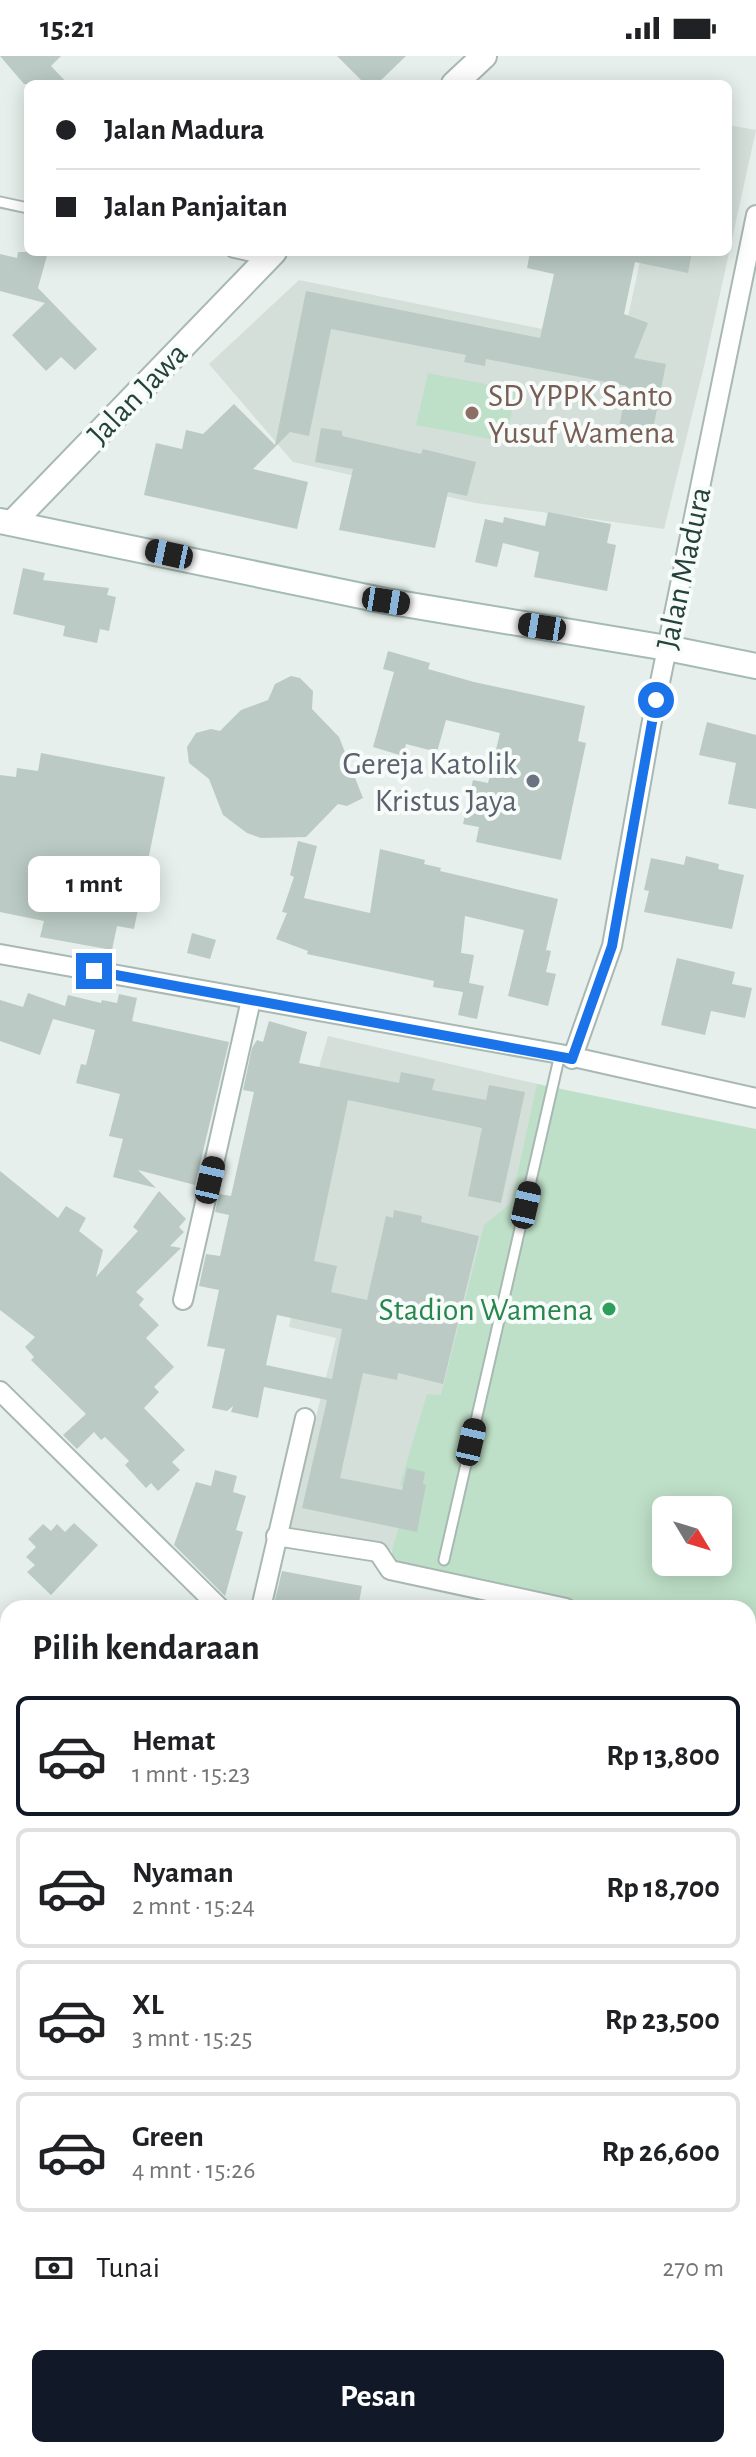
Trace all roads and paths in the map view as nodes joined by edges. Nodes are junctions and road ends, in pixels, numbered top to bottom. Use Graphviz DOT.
graph roads {
  1 [pos="484,56"];
  2 [pos="458,80"];
  3 [pos="0,202"];
  4 [pos="24,207"];
  5 [pos="756,215"];
  6 [pos="270,256"];
  7 [pos="4,526"];
  8 [pos="667,648"];
  9 [pos="756,666"];
  10 [pos="0,954"];
  11 [pos="251,1000"];
  12 [pos="566,1056"];
  13 [pos="756,1098"];
  14 [pos="183,1300"];
  15 [pos="0,1391"];
  16 [pos="305,1418"];
  17 [pos="276,1536"];
  18 [pos="444,1560"];
  19 [pos="212,1600"];
  20 [pos="263,1600"];
  21 [pos="529,1600"];
  1 -- 2 [label="main road"];
  3 -- 4 [label="lane"];
  5 -- 8 [label="street, Jalan Madura"];
  6 -- 7 [label="main road, Jalan Jawa"];
  7 -- 8 [label="main road"];
  8 -- 9 [label="main road"];
  8 -- 12 [label="street, Jalan Madura"];
  10 -- 11 [label="street"];
  11 -- 12 [label="street"];
  11 -- 14 [label="street"];
  12 -- 13 [label="street"];
  12 -- 18 [label="lane"];
  15 -- 19 [label="street"];
  16 -- 17 [label="street"];
  17 -- 20 [label="street"];
  17 -- 21 [label="street"];
}
